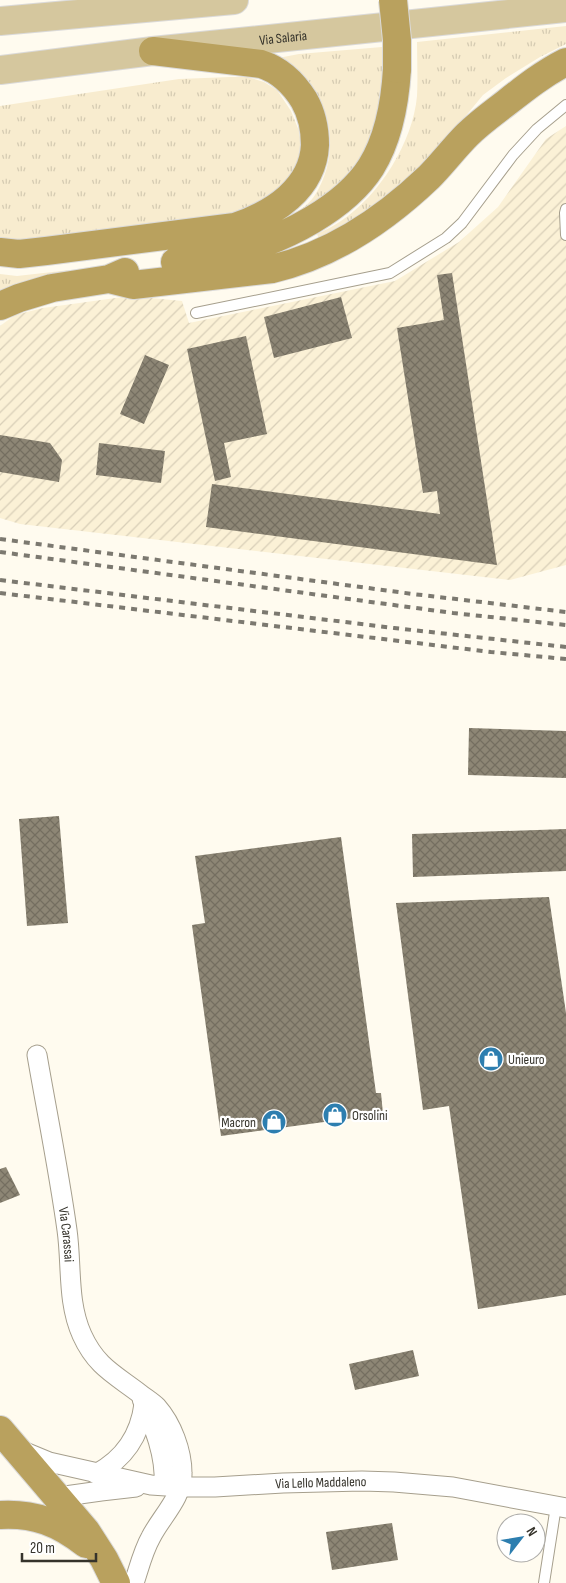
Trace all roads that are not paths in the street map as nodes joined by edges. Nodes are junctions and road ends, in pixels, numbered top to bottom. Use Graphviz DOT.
graph roads {
  1 [pos="234,0"];
  2 [pos="393,0"];
  3 [pos="566,8"];
  4 [pos="0,21"];
  5 [pos="153,51"];
  6 [pos="566,62"];
  7 [pos="0,70"];
  8 [pos="566,104"];
  9 [pos="566,209"];
  10 [pos="566,235"];
  11 [pos="0,252"];
  12 [pos="109,279"];
  13 [pos="0,306"];
  14 [pos="196,313"];
  15 [pos="37,1055"];
  16 [pos="140,1398"];
  17 [pos="9,1439"];
  18 [pos="96,1474"];
  19 [pos="169,1480"];
  20 [pos="58,1497"];
  21 [pos="561,1507"];
  22 [pos="0,1514"];
  23 [pos="104,1559"];
  24 [pos="116,1583"];
  25 [pos="134,1583"];
  26 [pos="544,1583"];
  1 -- 4 [label="main road"];
  2 -- 12 [label="highway, bridge"];
  3 -- 5 [label="main road, Via Salaria"];
  5 -- 7 [label="main road, Via Salaria"];
  5 -- 11 [label="highway"];
  6 -- 12 [label="highway"];
  8 -- 14 [label="lane"];
  9 -- 10 [label="lane"];
  12 -- 13 [label="highway"];
  15 -- 16 [label="street, Via Carassai"];
  16 -- 18 [label="street"];
  16 -- 19 [label="street, Via Carassai"];
  17 -- 18 [label="street"];
  17 -- 20 [label="highway"];
  18 -- 19 [label="street"];
  19 -- 20 [label="street"];
  19 -- 21 [label="street, Via Lello Maddaleno"];
  19 -- 25 [label="street"];
  20 -- 22 [label="highway"];
  20 -- 23 [label="highway"];
  21 -- 26 [label="lane"];
  22 -- 23 [label="highway"];
  23 -- 24 [label="highway"];
}
